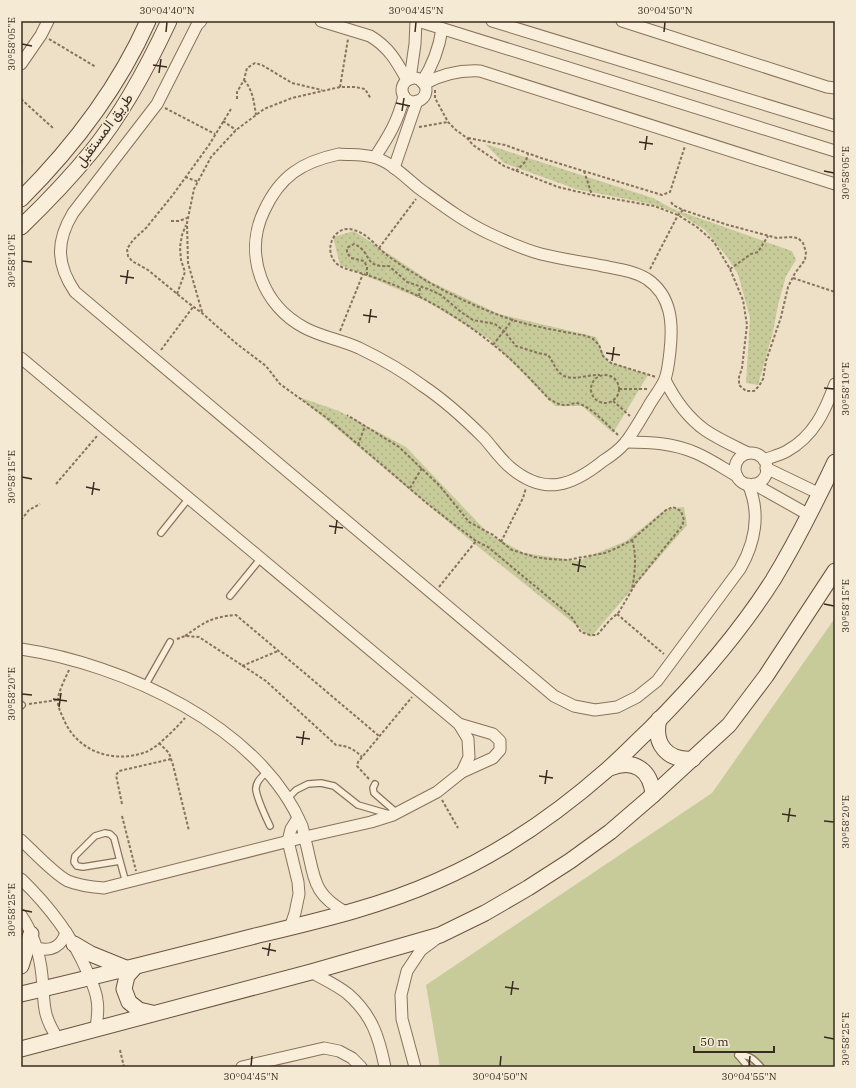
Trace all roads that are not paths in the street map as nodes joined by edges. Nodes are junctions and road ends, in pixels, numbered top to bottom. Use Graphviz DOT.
graph roads {
  1 [pos="48,21"];
  2 [pos="148,21"];
  3 [pos="169,21"];
  4 [pos="201,21"];
  5 [pos="321,21"];
  6 [pos="417,21"];
  7 [pos="492,21"];
  8 [pos="622,21"];
  9 [pos="442,29"];
  10 [pos="21,64"];
  11 [pos="408,80"];
  12 [pos="423,83"];
  13 [pos="835,88"];
  14 [pos="404,96"];
  15 [pos="418,101"];
  16 [pos="835,126"];
  17 [pos="835,151"];
  18 [pos="375,157"];
  19 [pos="394,168"];
  20 [pos="835,184"];
  21 [pos="21,199"];
  22 [pos="21,227"];
  23 [pos="21,358"];
  24 [pos="662,384"];
  25 [pos="835,384"];
  26 [pos="626,442"];
  27 [pos="748,453"];
  28 [pos="835,462"];
  29 [pos="765,464"];
  30 [pos="737,476"];
  31 [pos="751,484"];
  32 [pos="820,494"];
  33 [pos="189,498"];
  34 [pos="808,514"];
  35 [pos="161,533"];
  36 [pos="261,558"];
  37 [pos="835,571"];
  38 [pos="230,596"];
  39 [pos="170,642"];
  40 [pos="21,649"];
  41 [pos="145,686"];
  42 [pos="659,719"];
  43 [pos="459,724"];
  44 [pos="693,758"];
  45 [pos="609,768"];
  46 [pos="268,772"];
  47 [pos="462,772"];
  48 [pos="375,784"];
  49 [pos="653,795"];
  50 [pos="287,799"];
  51 [pos="395,814"];
  52 [pos="298,818"];
  53 [pos="270,826"];
  54 [pos="305,837"];
  55 [pos="21,840"];
  56 [pos="288,841"];
  57 [pos="120,861"];
  58 [pos="21,879"];
  59 [pos="126,882"];
  60 [pos="347,913"];
  61 [pos="21,915"];
  62 [pos="290,928"];
  63 [pos="440,935"];
  64 [pos="70,938"];
  65 [pos="34,941"];
  66 [pos="21,966"];
  67 [pos="131,968"];
  68 [pos="311,972"];
  69 [pos="90,978"];
  70 [pos="43,989"];
  71 [pos="21,994"];
  72 [pos="152,1013"];
  73 [pos="96,1028"];
  74 [pos="58,1039"];
  75 [pos="21,1048"];
  76 [pos="242,1067"];
  77 [pos="361,1067"];
  78 [pos="385,1067"];
  79 [pos="415,1067"];
  80 [pos="748,1067"];
  81 [pos="761,1067"];
  1 -- 10 [label="street"];
  2 -- 21 [label="street, طريق المستقبل"];
  3 -- 22 [label="street, طريق المستقبل"];
  4 -- 31 [label="street"];
  5 -- 11 [label="street"];
  6 -- 9 [label="street"];
  6 -- 11 [label="street"];
  7 -- 16 [label="street"];
  8 -- 13 [label="street"];
  9 -- 12 [label="street"];
  9 -- 17 [label="street"];
  11 -- 12 [label="street"];
  11 -- 14 [label="street"];
  12 -- 15 [label="street"];
  12 -- 20 [label="street"];
  14 -- 15 [label="street"];
  14 -- 18 [label="street"];
  15 -- 19 [label="street"];
  18 -- 19 [label="street"];
  18 -- 26 [label="street"];
  19 -- 24 [label="street"];
  23 -- 33 [label="street"];
  24 -- 26 [label="street"];
  24 -- 27 [label="street"];
  25 -- 29 [label="street"];
  26 -- 30 [label="street"];
  27 -- 29 [label="street"];
  27 -- 30 [label="street"];
  28 -- 32 [label="street"];
  29 -- 31 [label="street"];
  29 -- 32 [label="street"];
  30 -- 31 [label="street"];
  31 -- 34 [label="street"];
  32 -- 34 [label="street"];
  33 -- 35 [label="lane"];
  33 -- 36 [label="street"];
  34 -- 42 [label="street"];
  36 -- 38 [label="lane"];
  36 -- 43 [label="street"];
  37 -- 44 [label="street"];
  39 -- 41 [label="lane"];
  40 -- 41 [label="street"];
  41 -- 46 [label="street"];
  42 -- 44 [label="street"];
  42 -- 45 [label="street"];
  43 -- 47 [label="street"];
  43 -- 47 [label="street"];
  44 -- 49 [label="street"];
  45 -- 49 [label="street"];
  45 -- 60 [label="street"];
  46 -- 50 [label="street"];
  46 -- 53 [label="lane"];
  47 -- 51 [label="street"];
  48 -- 51 [label="lane"];
  49 -- 63 [label="street"];
  50 -- 51 [label="lane"];
  50 -- 52 [label="street"];
  51 -- 54 [label="street"];
  52 -- 54 [label="street"];
  52 -- 56 [label="street"];
  54 -- 56 [label="street"];
  54 -- 60 [label="street"];
  55 -- 59 [label="street"];
  56 -- 59 [label="street"];
  56 -- 62 [label="street"];
  57 -- 57 [label="lane"];
  57 -- 59 [label="lane"];
  58 -- 64 [label="street"];
  60 -- 62 [label="street"];
  61 -- 65 [label="street"];
  62 -- 67 [label="street"];
  63 -- 68 [label="street"];
  63 -- 79 [label="street"];
  64 -- 65 [label="street"];
  64 -- 67 [label="street"];
  64 -- 69 [label="street"];
  65 -- 66 [label="street"];
  65 -- 70 [label="street"];
  67 -- 69 [label="street"];
  67 -- 72 [label="street"];
  68 -- 72 [label="street"];
  68 -- 78 [label="street"];
  69 -- 70 [label="street"];
  69 -- 73 [label="street"];
  70 -- 71 [label="street"];
  70 -- 74 [label="street"];
  72 -- 73 [label="street"];
  73 -- 74 [label="street"];
  74 -- 75 [label="street"];
  76 -- 77 [label="street"];
  80 -- 81 [label="lane"];
}
